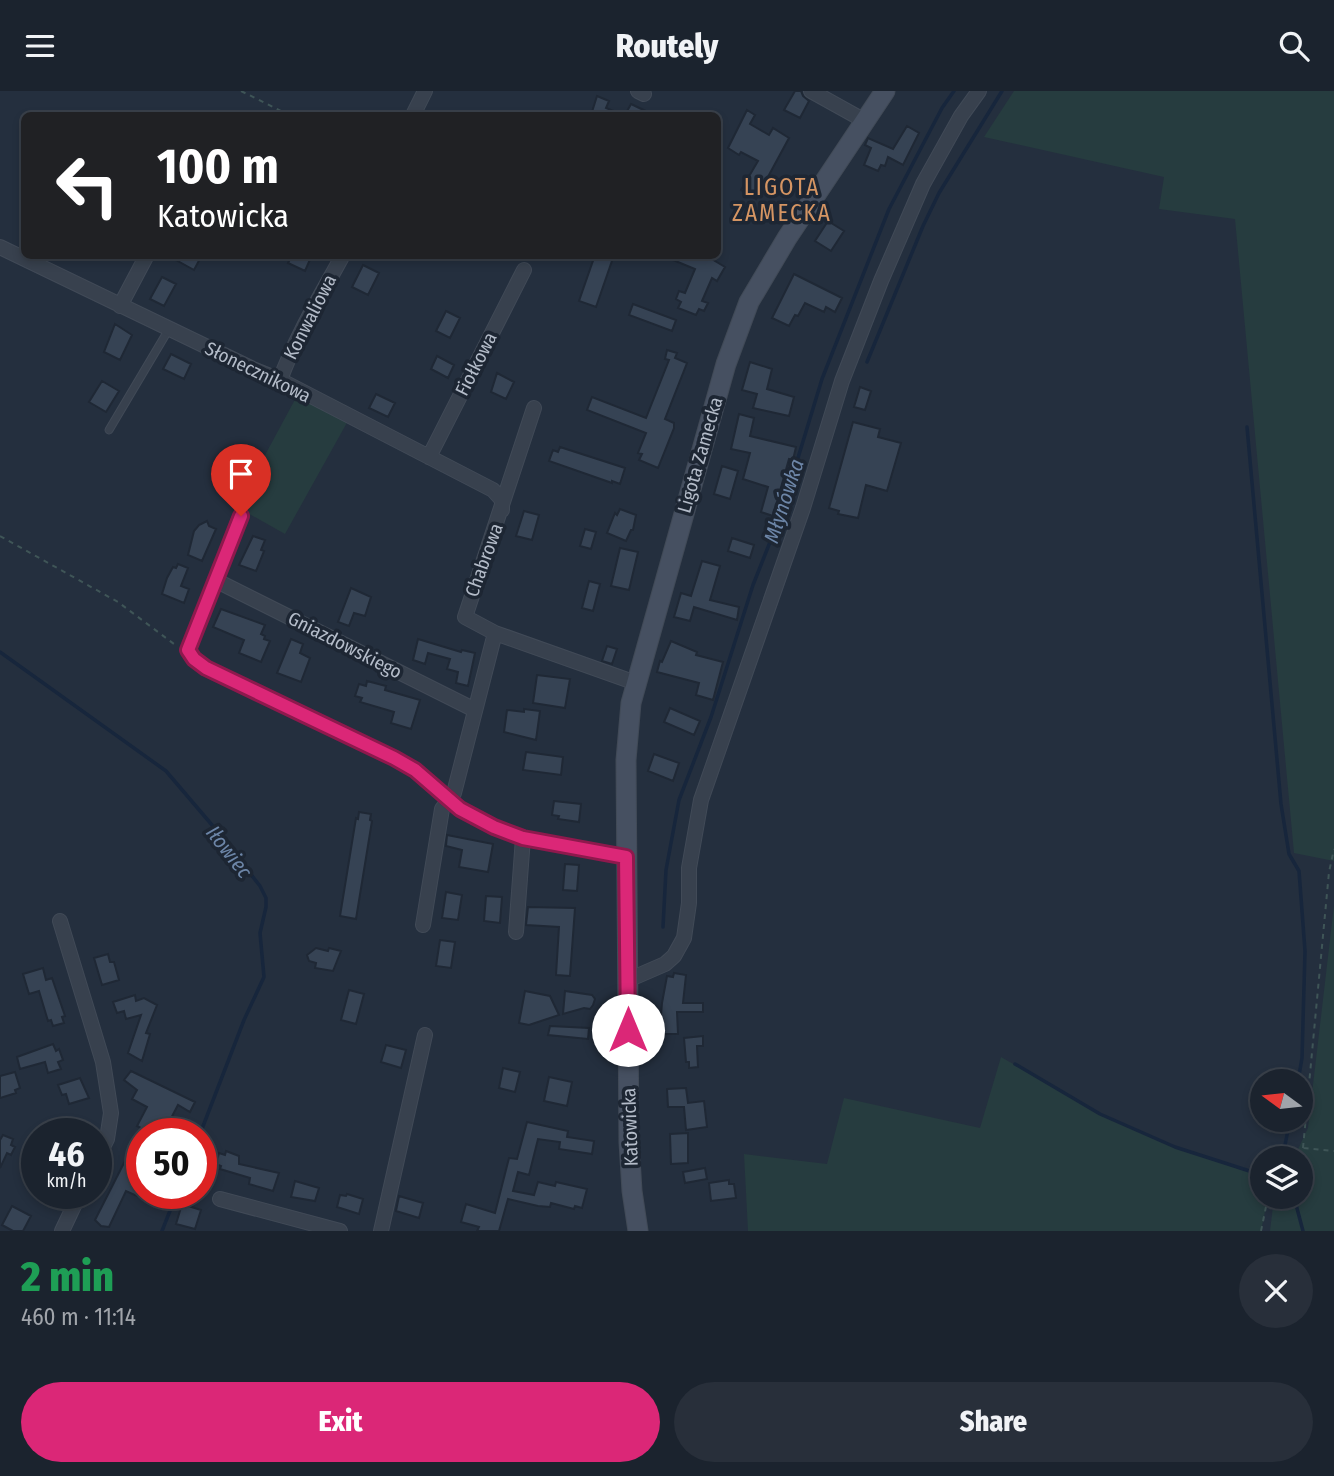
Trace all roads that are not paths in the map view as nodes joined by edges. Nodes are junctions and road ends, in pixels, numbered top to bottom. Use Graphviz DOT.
graph roads {
  1 [pos="425,91"];
  2 [pos="811,91"];
  3 [pos="885,91"];
  4 [pos="979,91"];
  5 [pos="414,112"];
  6 [pos="864,121"];
  7 [pos="0,247"];
  8 [pos="21,257"];
  9 [pos="24,259"];
  10 [pos="145,259"];
  11 [pos="341,259"];
  12 [pos="524,270"];
  13 [pos="120,306"];
  14 [pos="169,328"];
  15 [pos="280,380"];
  16 [pos="534,408"];
  17 [pos="109,430"];
  18 [pos="429,457"];
  19 [pos="502,510"];
  20 [pos="241,516"];
  21 [pos="215,580"];
  22 [pos="495,633"];
  23 [pos="636,683"];
  24 [pos="475,710"];
  25 [pos="449,799"];
  26 [pos="523,838"];
  27 [pos="626,857"];
  28 [pos="60,921"];
  29 [pos="423,925"];
  30 [pos="516,932"];
  31 [pos="628,980"];
  32 [pos="425,1035"];
  33 [pos="109,1118"];
  34 [pos="220,1199"];
  35 [pos="72,1209"];
  36 [pos="62,1231"];
  37 [pos="340,1231"];
  38 [pos="381,1231"];
  39 [pos="638,1231"];
  1 -- 5 [label="street"];
  2 -- 6 [label="street"];
  3 -- 6 [label="main road, Ligota Zamecka"];
  4 -- 31 [label="street"];
  6 -- 23 [label="main road, Ligota Zamecka"];
  7 -- 8 [label="street, Słonecznikowa"];
  9 -- 13 [label="street, Słonecznikowa"];
  10 -- 13 [label="street"];
  11 -- 15 [label="street, Konwaliowa"];
  12 -- 18 [label="street, Fiołkowa"];
  13 -- 14 [label="street, Słonecznikowa"];
  14 -- 15 [label="street, Słonecznikowa"];
  14 -- 17 [label="lane"];
  15 -- 18 [label="street, Słonecznikowa"];
  16 -- 19 [label="street, Chabrowa"];
  18 -- 19 [label="street, Słonecznikowa"];
  19 -- 22 [label="street, Chabrowa"];
  20 -- 21 [label="street"];
  21 -- 24 [label="street, Gniazdowskiego"];
  21 -- 25 [label="street"];
  22 -- 23 [label="street, Chabrowa"];
  22 -- 24 [label="street"];
  23 -- 27 [label="main road, Ligota Zamecka"];
  24 -- 25 [label="street"];
  25 -- 26 [label="street"];
  25 -- 29 [label="street"];
  26 -- 27 [label="street"];
  26 -- 30 [label="street"];
  27 -- 31 [label="main road, Katowicka"];
  28 -- 33 [label="street"];
  31 -- 39 [label="main road, Katowicka"];
  32 -- 38 [label="street"];
  34 -- 37 [label="street"];
  35 -- 36 [label="street"];
}
